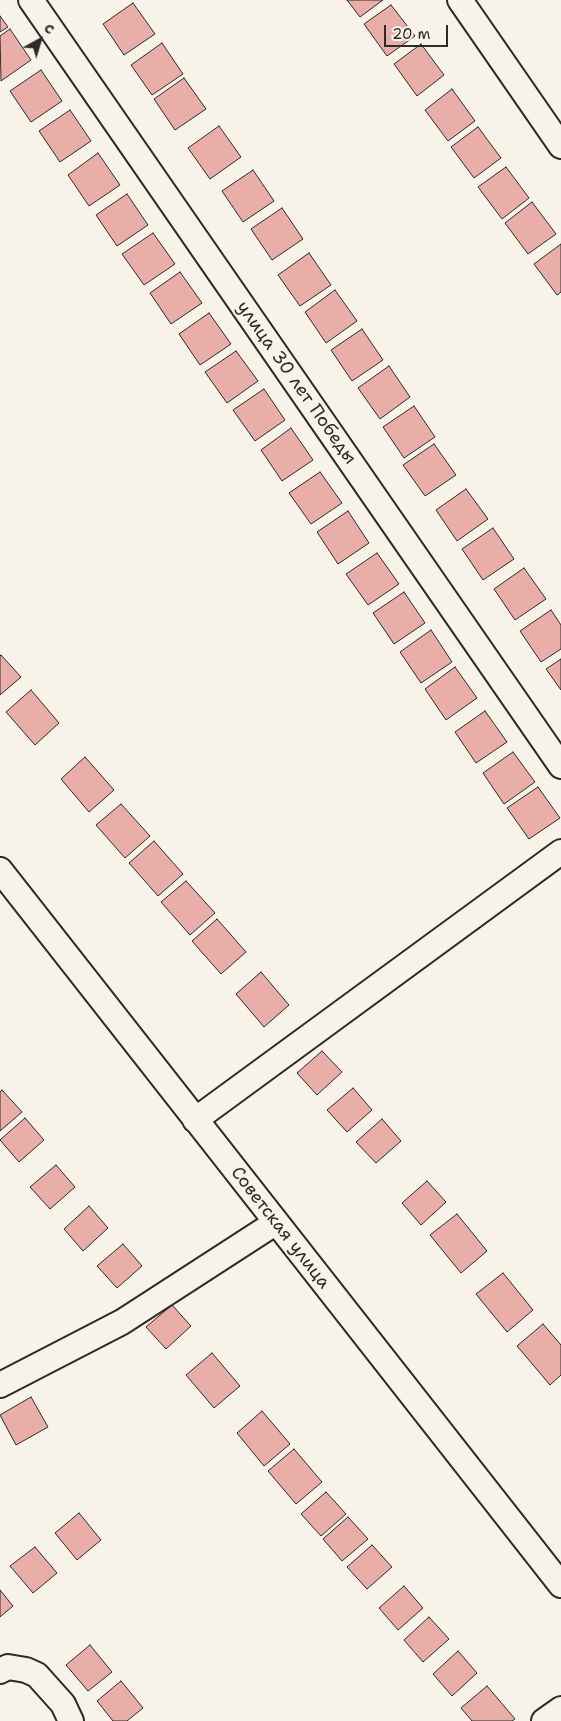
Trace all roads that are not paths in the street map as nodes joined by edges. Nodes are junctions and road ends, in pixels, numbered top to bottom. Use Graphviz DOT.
graph roads {
  1 [pos="31,0"];
  2 [pos="460,0"];
  3 [pos="561,146"];
  4 [pos="561,766"];
  5 [pos="561,852"];
  6 [pos="0,870"];
  7 [pos="195,1120"];
  8 [pos="275,1223"];
  9 [pos="0,1385"];
  10 [pos="561,1585"];
  11 [pos="0,1671"];
  12 [pos="561,1709"];
  13 [pos="71,1721"];
  14 [pos="544,1721"];
  1 -- 4 [label="street, улица 30 лет Победы"];
  2 -- 3 [label="street"];
  5 -- 7 [label="street"];
  6 -- 7 [label="street, Советская улица"];
  7 -- 8 [label="street, Советская улица"];
  8 -- 9 [label="street"];
  8 -- 10 [label="street, Советская улица"];
  11 -- 13 [label="street"];
  12 -- 14 [label="street"];
}
